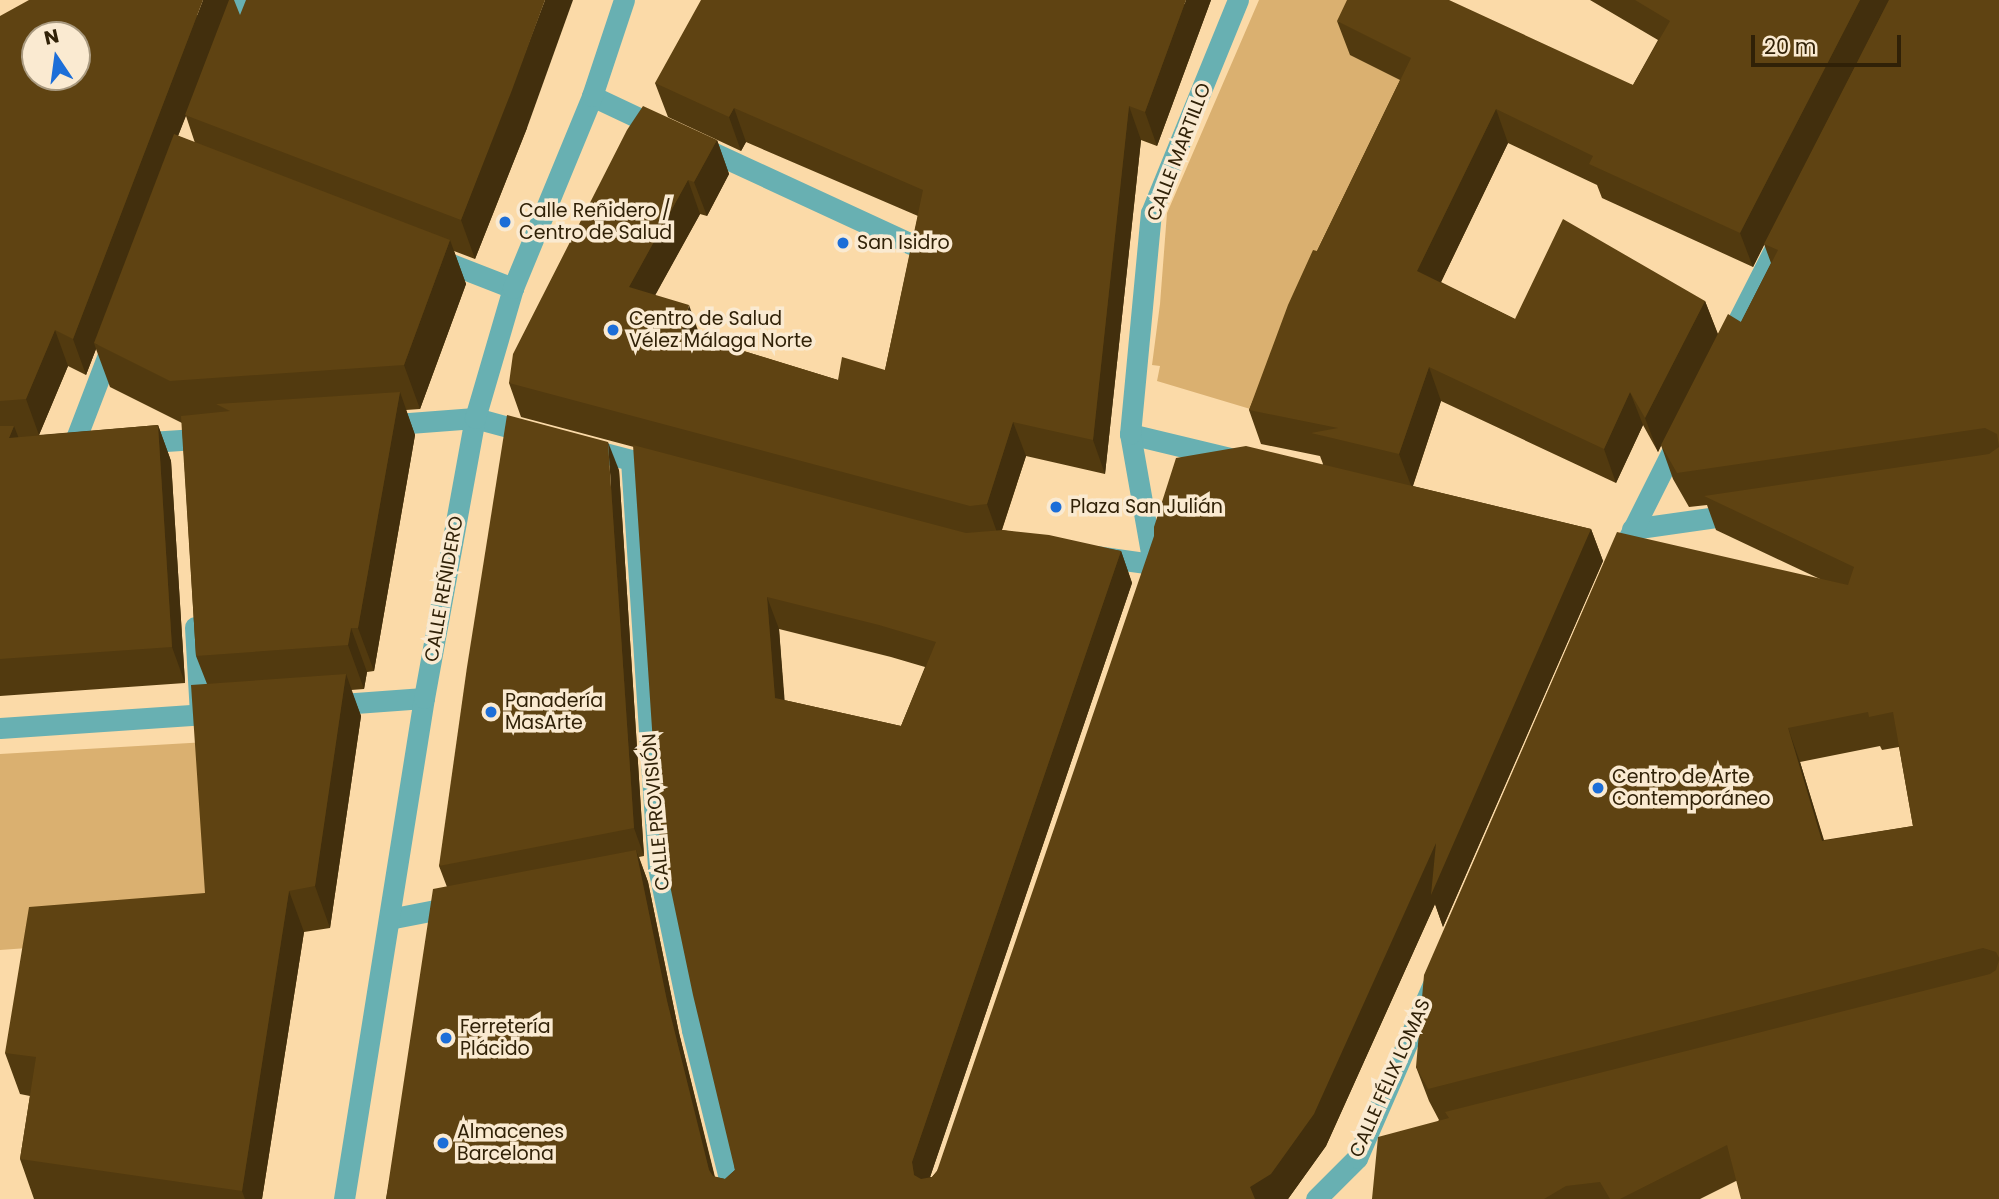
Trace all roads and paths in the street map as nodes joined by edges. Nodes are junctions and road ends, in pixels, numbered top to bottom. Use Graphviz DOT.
graph roads {
  1 [pos="244,0"];
  2 [pos="624,0"];
  3 [pos="1238,0"];
  4 [pos="220,62"];
  5 [pos="592,96"];
  6 [pos="1794,211"];
  7 [pos="911,244"];
  8 [pos="411,248"];
  9 [pos="513,288"];
  10 [pos="122,316"];
  11 [pos="1713,370"];
  12 [pos="475,418"];
  13 [pos="1688,419"];
  14 [pos="364,426"];
  15 [pos="1130,434"];
  16 [pos="239,436"];
  17 [pos="183,440"];
  18 [pos="73,446"];
  19 [pos="48,448"];
  20 [pos="631,460"];
  21 [pos="1250,463"];
  22 [pos="185,467"];
  23 [pos="685,474"];
  24 [pos="1754,511"];
  25 [pos="1632,529"];
  26 [pos="1594,546"];
  27 [pos="1621,552"];
  28 [pos="1071,553"];
  29 [pos="1153,564"];
  30 [pos="1610,578"];
  31 [pos="1144,591"];
  32 [pos="193,604"];
  33 [pos="424,698"];
  34 [pos="306,707"];
  35 [pos="240,711"];
  36 [pos="200,714"];
  37 [pos="0,728"];
  38 [pos="657,867"];
  39 [pos="631,872"];
  40 [pos="483,901"];
  41 [pos="389,919"];
  42 [pos="1440,969"];
  43 [pos="1384,1151"];
  44 [pos="1357,1158"];
  45 [pos="344,1199"];
  46 [pos="734,1199"];
  47 [pos="1316,1199"];
  1 -- 4 [label="street"];
  2 -- 5 [label="street, CALLE REÑIDERO"];
  3 -- 15 [label="street, CALLE MARTILLO"];
  5 -- 7 [label="street"];
  5 -- 9 [label="street, CALLE REÑIDERO"];
  6 -- 11 [label="street"];
  8 -- 9 [label="street"];
  9 -- 12 [label="street, CALLE REÑIDERO"];
  10 -- 18 [label="street"];
  12 -- 14 [label="street"];
  12 -- 20 [label="street"];
  12 -- 33 [label="street, CALLE REÑIDERO"];
  13 -- 25 [label="street"];
  15 -- 21 [label="street"];
  15 -- 29 [label="street"];
  16 -- 17 [label="street"];
  17 -- 18 [label="street"];
  17 -- 22 [label="street"];
  18 -- 19 [label="street"];
  20 -- 23 [label="street"];
  20 -- 38 [label="street, CALLE PROVISIÓN"];
  24 -- 25 [label="street"];
  25 -- 27 [label="street"];
  26 -- 27 [label="street"];
  27 -- 30 [label="street"];
  28 -- 29 [label="street"];
  29 -- 31 [label="street"];
  32 -- 36 [label="street"];
  33 -- 34 [label="street"];
  33 -- 41 [label="street, CALLE REÑIDERO"];
  35 -- 36 [label="street"];
  36 -- 37 [label="street"];
  38 -- 39 [label="street"];
  38 -- 46 [label="street, CALLE PROVISIÓN"];
  40 -- 41 [label="street"];
  41 -- 45 [label="street, CALLE REÑIDERO"];
  42 -- 44 [label="street, CALLE FÉLIX LOMAS"];
  43 -- 44 [label="street"];
  44 -- 47 [label="street, CALLE FÉLIX LOMAS"];
}
